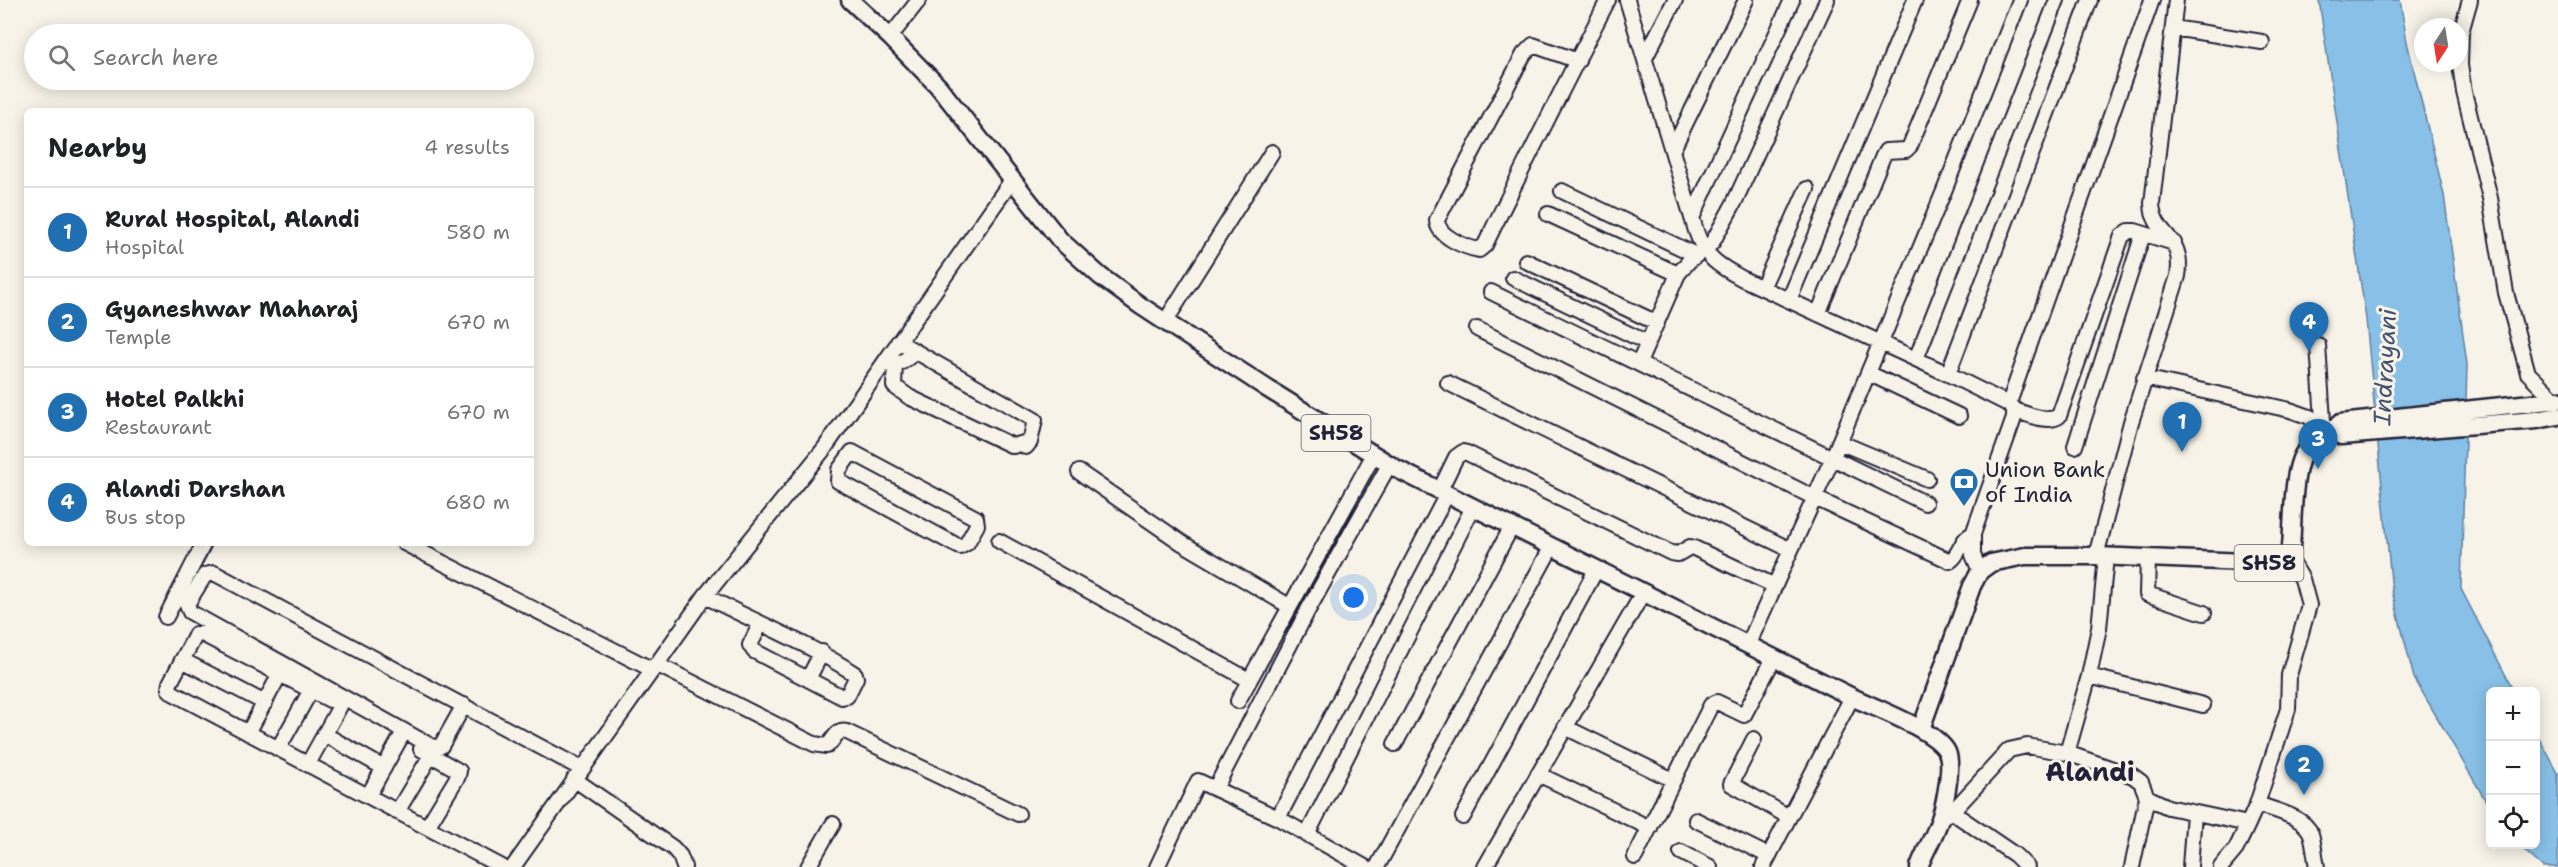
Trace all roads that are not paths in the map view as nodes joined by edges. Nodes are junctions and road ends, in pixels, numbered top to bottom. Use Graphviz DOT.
graph roads {
  1 [pos="850,0"];
  2 [pos="919,0"];
  3 [pos="1608,0"];
  4 [pos="1627,0"];
  5 [pos="1675,0"];
  6 [pos="1746,0"];
  7 [pos="1792,0"];
  8 [pos="1827,0"];
  9 [pos="1915,0"];
  10 [pos="1970,0"];
  11 [pos="2020,0"];
  12 [pos="2057,0"];
  13 [pos="2090,0"];
  14 [pos="2152,0"];
  15 [pos="2176,0"];
  16 [pos="2470,0"];
  17 [pos="2173,28"];
  18 [pos="890,37"];
  19 [pos="2262,42"];
  20 [pos="1646,58"];
  21 [pos="1578,61"];
  22 [pos="1673,150"];
  23 [pos="1272,152"];
  24 [pos="1012,180"];
  25 [pos="1807,189"];
  26 [pos="1562,190"];
  27 [pos="1548,214"];
  28 [pos="1692,218"];
  29 [pos="2143,234"];
  30 [pos="2174,243"];
  31 [pos="1700,253"];
  32 [pos="1526,261"];
  33 [pos="1678,274"];
  34 [pos="1513,278"];
  35 [pos="1762,288"];
  36 [pos="1491,292"];
  37 [pos="1789,300"];
  38 [pos="1818,314"];
  39 [pos="1165,322"];
  40 [pos="1657,323"];
  41 [pos="1477,329"];
  42 [pos="898,342"];
  43 [pos="1648,343"];
  44 [pos="1881,343"];
  45 [pos="2318,345"];
  46 [pos="916,352"];
  47 [pos="1916,359"];
  48 [pos="1639,363"];
  49 [pos="1868,373"];
  50 [pos="1947,374"];
  51 [pos="2144,378"];
  52 [pos="1448,383"];
  53 [pos="2557,406"];
  54 [pos="2012,407"];
  55 [pos="1959,416"];
  56 [pos="2338,431"];
  57 [pos="1839,442"];
  58 [pos="2075,446"];
  59 [pos="821,453"];
  60 [pos="1373,456"];
  61 [pos="1833,457"];
  62 [pos="1389,465"];
  63 [pos="841,466"];
  64 [pos="1079,472"];
  65 [pos="1927,479"];
  66 [pos="1442,494"];
  67 [pos="1815,498"];
  68 [pos="1925,503"];
  69 [pos="1472,509"];
  70 [pos="1511,528"];
  71 [pos="1974,534"];
  72 [pos="999,541"];
  73 [pos="202,546"];
  74 [pos="410,546"];
  75 [pos="1551,548"];
  76 [pos="1791,550"];
  77 [pos="2101,556"];
  78 [pos="2288,556"];
  79 [pos="2148,558"];
  80 [pos="1596,570"];
  81 [pos="1980,571"];
  82 [pos="1774,586"];
  83 [pos="1643,593"];
  84 [pos="705,596"];
  85 [pos="1289,606"];
  86 [pos="2204,613"];
  87 [pos="166,616"];
  88 [pos="760,625"];
  89 [pos="1748,645"];
  90 [pos="822,652"];
  91 [pos="1774,658"];
  92 [pos="182,660"];
  93 [pos="653,666"];
  94 [pos="280,674"];
  95 [pos="2089,676"];
  96 [pos="808,679"];
  97 [pos="1249,680"];
  98 [pos="311,690"];
  99 [pos="1852,697"];
  100 [pos="1238,701"];
  101 [pos="265,703"];
  102 [pos="464,705"];
  103 [pos="2203,705"];
  104 [pos="340,706"];
  105 [pos="1565,727"];
  106 [pos="1922,729"];
  107 [pos="248,733"];
  108 [pos="324,734"];
  109 [pos="401,737"];
  110 [pos="1754,739"];
  111 [pos="1395,744"];
  112 [pos="278,749"];
  113 [pos="2067,753"];
  114 [pos="431,755"];
  115 [pos="308,764"];
  116 [pos="384,768"];
  117 [pos="578,774"];
  118 [pos="1538,774"];
  119 [pos="1674,780"];
  120 [pos="1216,787"];
  121 [pos="368,796"];
  122 [pos="2147,797"];
  123 [pos="2257,804"];
  124 [pos="397,812"];
  125 [pos="2194,813"];
  126 [pos="1018,814"];
  127 [pos="1946,815"];
  128 [pos="1463,817"];
  129 [pos="1789,817"];
  130 [pos="1278,818"];
  131 [pos="1696,820"];
  132 [pos="833,824"];
  133 [pos="2248,824"];
  134 [pos="427,827"];
  135 [pos="1650,828"];
  136 [pos="1307,835"];
  137 [pos="1681,852"];
  138 [pos="1635,857"];
  139 [pos="1766,862"];
  140 [pos="502,867"];
  141 [pos="513,867"];
  142 [pos="684,867"];
  143 [pos="808,867"];
  144 [pos="1157,867"];
  145 [pos="1365,867"];
  146 [pos="1377,867"];
  147 [pos="1485,867"];
  148 [pos="1710,867"];
  149 [pos="1918,867"];
  150 [pos="2027,867"];
  151 [pos="2132,867"];
  152 [pos="2190,867"];
  153 [pos="2221,867"];
  154 [pos="2317,867"];
  1 -- 18 [label="main road, SH58"];
  2 -- 18 [label="street"];
  3 -- 21 [label="street"];
  4 -- 20 [label="street"];
  5 -- 20 [label="street"];
  6 -- 22 [label="street"];
  7 -- 28 [label="street"];
  8 -- 31 [label="street"];
  9 -- 37 [label="street"];
  10 -- 38 [label="street"];
  11 -- 44 [label="street"];
  12 -- 47 [label="street"];
  13 -- 50 [label="street"];
  14 -- 54 [label="street"];
  15 -- 17 [label="street"];
  16 -- 53 [label="street"];
  17 -- 19 [label="street"];
  17 -- 30 [label="street"];
  18 -- 24 [label="main road, SH58"];
  20 -- 22 [label="street"];
  21 -- 21 [label="street"];
  22 -- 28 [label="street"];
  23 -- 39 [label="street"];
  24 -- 39 [label="main road, SH58"];
  24 -- 42 [label="street"];
  25 -- 35 [label="street"];
  26 -- 31 [label="street"];
  27 -- 33 [label="street"];
  28 -- 31 [label="street"];
  29 -- 30 [label="street"];
  29 -- 54 [label="street"];
  29 -- 58 [label="street"];
  30 -- 51 [label="street"];
  31 -- 33 [label="street"];
  31 -- 35 [label="street"];
  32 -- 40 [label="street"];
  33 -- 40 [label="street"];
  34 -- 43 [label="street"];
  35 -- 37 [label="street"];
  36 -- 48 [label="street"];
  37 -- 38 [label="street"];
  38 -- 44 [label="street"];
  39 -- 60 [label="main road, SH58"];
  40 -- 43 [label="street"];
  41 -- 67 [label="street"];
  42 -- 46 [label="street"];
  42 -- 59 [label="street"];
  43 -- 48 [label="street"];
  44 -- 47 [label="street"];
  44 -- 49 [label="street"];
  45 -- 56 [label="street"];
  46 -- 46 [label="street"];
  47 -- 50 [label="street"];
  48 -- 61 [label="street"];
  49 -- 55 [label="street"];
  49 -- 57 [label="street"];
  50 -- 54 [label="street"];
  51 -- 56 [label="street"];
  51 -- 77 [label="street"];
  52 -- 76 [label="street"];
  53 -- 56 [label="main road"];
  53 -- 56 [label="main road"];
  54 -- 71 [label="street"];
  56 -- 78 [label="main road, SH58"];
  57 -- 61 [label="street"];
  57 -- 65 [label="street"];
  59 -- 63 [label="street"];
  59 -- 84 [label="street"];
  60 -- 62 [label="main road, SH58"];
  60 -- 85 [label="street"];
  61 -- 67 [label="street"];
  61 -- 68 [label="street"];
  62 -- 66 [label="main road, SH58"];
  62 -- 120 [label="street"];
  63 -- 63 [label="street"];
  64 -- 85 [label="street"];
  66 -- 69 [label="main road, SH58"];
  66 -- 82 [label="street"];
  66 -- 130 [label="street"];
  67 -- 71 [label="street"];
  67 -- 76 [label="street"];
  69 -- 70 [label="main road, SH58"];
  69 -- 136 [label="street"];
  70 -- 75 [label="main road, SH58"];
  70 -- 111 [label="street"];
  71 -- 81 [label="street"];
  72 -- 97 [label="street"];
  73 -- 87 [label="street"];
  74 -- 93 [label="street"];
  75 -- 80 [label="main road, SH58"];
  75 -- 146 [label="street"];
  76 -- 82 [label="street"];
  77 -- 79 [label="main road, SH58"];
  77 -- 81 [label="main road, SH58"];
  77 -- 95 [label="street"];
  78 -- 79 [label="main road, SH58"];
  78 -- 123 [label="street"];
  79 -- 86 [label="street"];
  80 -- 83 [label="main road, SH58"];
  80 -- 128 [label="street"];
  81 -- 106 [label="main road"];
  82 -- 89 [label="street"];
  83 -- 89 [label="main road, SH58"];
  83 -- 105 [label="street"];
  84 -- 88 [label="street"];
  84 -- 93 [label="street"];
  85 -- 97 [label="street"];
  88 -- 90 [label="street"];
  88 -- 96 [label="street"];
  89 -- 91 [label="main road, SH58"];
  90 -- 96 [label="street"];
  90 -- 96 [label="street"];
  91 -- 99 [label="main road, SH58"];
  91 -- 119 [label="street"];
  92 -- 94 [label="street"];
  92 -- 101 [label="street"];
  92 -- 107 [label="street"];
  93 -- 117 [label="street"];
  93 -- 126 [label="street"];
  94 -- 98 [label="street"];
  94 -- 101 [label="street"];
  95 -- 103 [label="street"];
  95 -- 113 [label="street"];
  97 -- 100 [label="street"];
  98 -- 104 [label="street"];
  98 -- 112 [label="street"];
  99 -- 106 [label="main road, SH58"];
  99 -- 129 [label="street"];
  101 -- 107 [label="street"];
  102 -- 102 [label="street"];
  102 -- 117 [label="street"];
  104 -- 108 [label="street"];
  104 -- 109 [label="street"];
  105 -- 118 [label="street"];
  105 -- 119 [label="street"];
  106 -- 127 [label="main road"];
  107 -- 112 [label="street"];
  108 -- 115 [label="street"];
  108 -- 116 [label="street"];
  109 -- 114 [label="street"];
  109 -- 116 [label="street"];
  110 -- 129 [label="street"];
  112 -- 115 [label="street"];
  113 -- 122 [label="street"];
  113 -- 127 [label="street"];
  114 -- 124 [label="street"];
  114 -- 134 [label="street"];
  115 -- 121 [label="street"];
  116 -- 121 [label="street"];
  117 -- 141 [label="street"];
  117 -- 142 [label="street"];
  118 -- 135 [label="street"];
  118 -- 147 [label="street"];
  119 -- 135 [label="street"];
  120 -- 130 [label="street"];
  120 -- 144 [label="street"];
  121 -- 124 [label="street"];
  122 -- 125 [label="street"];
  122 -- 151 [label="street"];
  123 -- 133 [label="street"];
  123 -- 154 [label="street"];
  124 -- 134 [label="street"];
  125 -- 133 [label="street"];
  125 -- 152 [label="street"];
  127 -- 149 [label="main road"];
  127 -- 150 [label="street"];
  129 -- 139 [label="street"];
  130 -- 136 [label="street"];
  131 -- 139 [label="street"];
  132 -- 143 [label="street"];
  133 -- 153 [label="street"];
  134 -- 140 [label="street"];
  135 -- 138 [label="street"];
  136 -- 145 [label="street"];
  137 -- 148 [label="street"];
}
